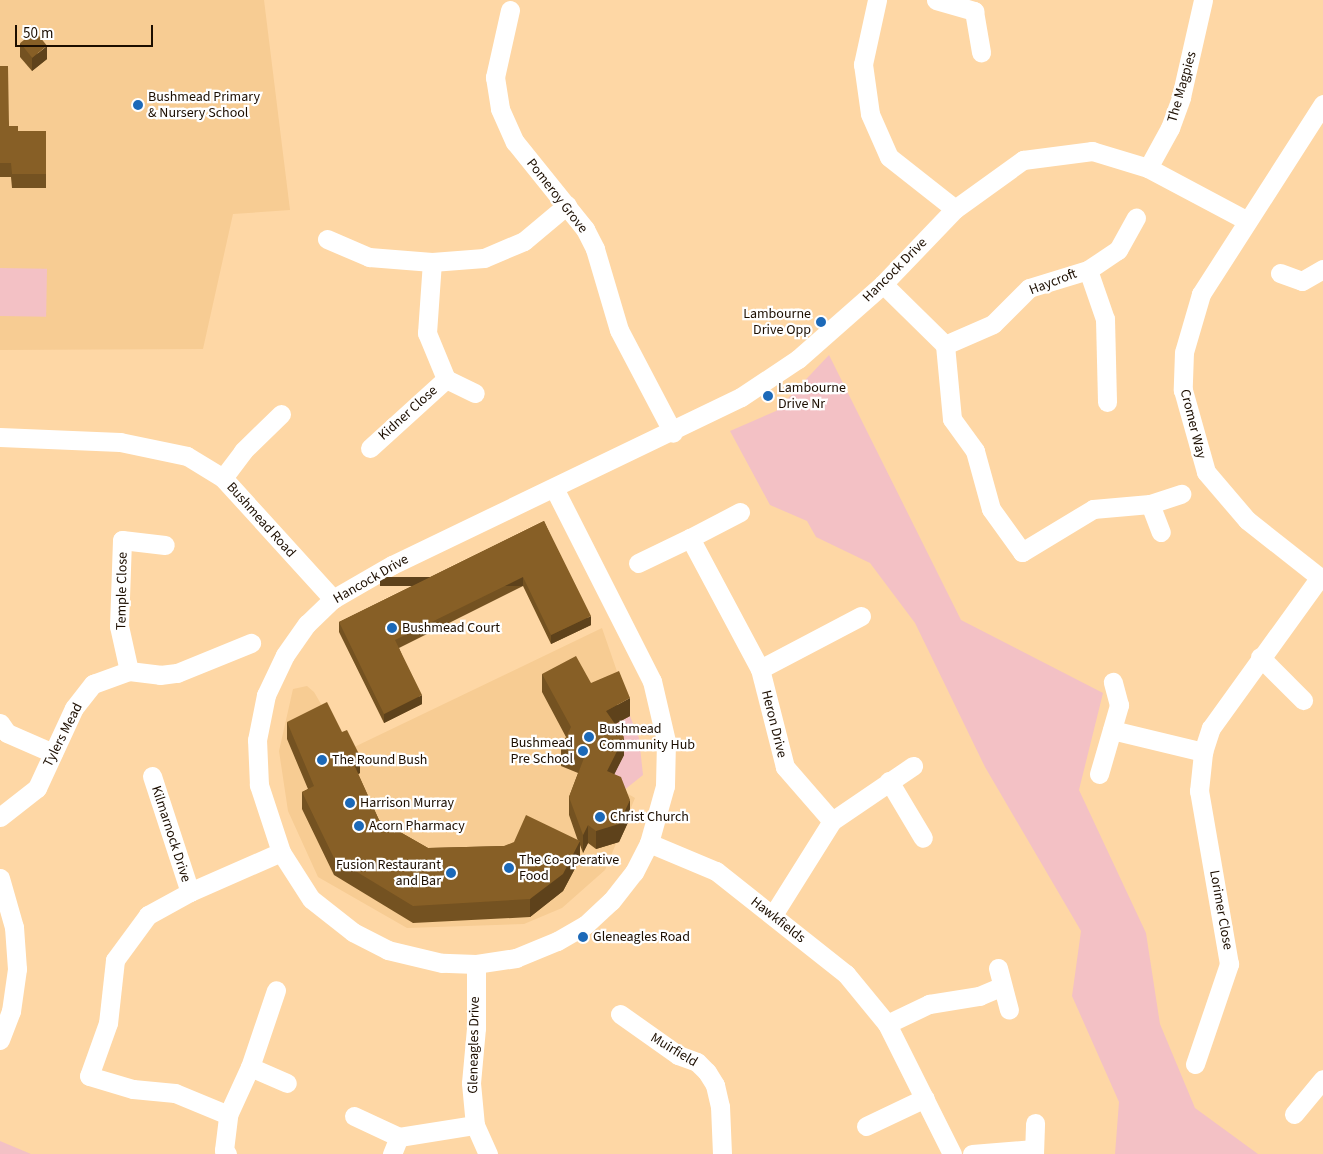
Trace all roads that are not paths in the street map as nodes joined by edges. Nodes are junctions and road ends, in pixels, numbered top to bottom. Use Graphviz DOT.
graph roads {
  1 [pos="877,0"];
  2 [pos="936,0"];
  3 [pos="1203,0"];
  4 [pos="974,6"];
  5 [pos="510,10"];
  6 [pos="981,52"];
  7 [pos="1323,104"];
  8 [pos="1148,168"];
  9 [pos="567,206"];
  10 [pos="954,210"];
  11 [pos="1136,218"];
  12 [pos="1246,220"];
  13 [pos="327,239"];
  14 [pos="432,262"];
  15 [pos="1323,269"];
  16 [pos="1088,270"];
  17 [pos="1280,274"];
  18 [pos="883,284"];
  19 [pos="945,345"];
  20 [pos="446,379"];
  21 [pos="475,393"];
  22 [pos="1107,402"];
  23 [pos="281,414"];
  24 [pos="673,433"];
  25 [pos="0,438"];
  26 [pos="370,448"];
  27 [pos="223,478"];
  28 [pos="554,488"];
  29 [pos="1181,494"];
  30 [pos="1150,504"];
  31 [pos="740,512"];
  32 [pos="1162,532"];
  33 [pos="690,538"];
  34 [pos="165,545"];
  35 [pos="638,563"];
  36 [pos="1321,579"];
  37 [pos="333,599"];
  38 [pos="861,616"];
  39 [pos="251,643"];
  40 [pos="1260,657"];
  41 [pos="760,669"];
  42 [pos="128,671"];
  43 [pos="1113,682"];
  44 [pos="1303,700"];
  45 [pos="0,724"];
  46 [pos="1112,730"];
  47 [pos="1203,752"];
  48 [pos="53,753"];
  49 [pos="913,766"];
  50 [pos="1099,774"];
  51 [pos="152,776"];
  52 [pos="888,781"];
  53 [pos="0,817"];
  54 [pos="832,821"];
  55 [pos="923,838"];
  56 [pos="650,843"];
  57 [pos="280,852"];
  58 [pos="0,878"];
  59 [pos="190,892"];
  60 [pos="772,915"];
  61 [pos="476,964"];
  62 [pos="276,990"];
  63 [pos="1010,1010"];
  64 [pos="620,1014"];
  65 [pos="887,1024"];
  66 [pos="0,1040"];
  67 [pos="1195,1064"];
  68 [pos="250,1067"];
  69 [pos="1323,1079"];
  70 [pos="287,1083"];
  71 [pos="925,1098"];
  72 [pos="1294,1114"];
  73 [pos="228,1115"];
  74 [pos="354,1116"];
  75 [pos="1035,1123"];
  76 [pos="475,1125"];
  77 [pos="866,1126"];
  78 [pos="395,1145"];
  79 [pos="1034,1152"];
  80 [pos="227,1154"];
  81 [pos="488,1154"];
  82 [pos="722,1154"];
  83 [pos="952,1154"];
  84 [pos="972,1154"];
  1 -- 10 [label="street"];
  2 -- 4 [label="street"];
  3 -- 8 [label="street, The Magpies"];
  4 -- 6 [label="street"];
  5 -- 9 [label="street, Pomeroy Grove"];
  7 -- 12 [label="street, Cromer Way"];
  8 -- 10 [label="street, Hancock Drive"];
  8 -- 12 [label="street, Hancock Drive"];
  9 -- 14 [label="street"];
  9 -- 24 [label="street, Pomeroy Grove"];
  10 -- 18 [label="street, Hancock Drive"];
  11 -- 16 [label="street, Haycroft"];
  12 -- 36 [label="street, Cromer Way"];
  13 -- 14 [label="street"];
  14 -- 20 [label="street, Kidner Close"];
  15 -- 17 [label="street"];
  16 -- 19 [label="street, Haycroft"];
  16 -- 22 [label="street, Haycroft"];
  18 -- 19 [label="street"];
  18 -- 24 [label="street, Hancock Drive"];
  19 -- 30 [label="street"];
  20 -- 21 [label="street, Kidner Close"];
  20 -- 26 [label="street, Kidner Close"];
  23 -- 27 [label="street"];
  24 -- 28 [label="street, Hancock Drive"];
  25 -- 27 [label="street, Bushmead Road"];
  27 -- 37 [label="street, Bushmead Road"];
  28 -- 37 [label="street, Hancock Drive"];
  28 -- 56 [label="street, Hancock Drive"];
  29 -- 30 [label="street"];
  30 -- 32 [label="street"];
  31 -- 33 [label="street"];
  33 -- 35 [label="street"];
  33 -- 41 [label="street, Heron Drive"];
  34 -- 42 [label="street, Temple Close"];
  36 -- 40 [label="street, Lorimer Close"];
  37 -- 57 [label="street, Hancock Drive"];
  38 -- 41 [label="street"];
  39 -- 42 [label="street, Tylers Mead"];
  40 -- 44 [label="street"];
  40 -- 47 [label="street, Lorimer Close"];
  41 -- 54 [label="street, Heron Drive"];
  42 -- 48 [label="street, Tylers Mead"];
  43 -- 46 [label="street"];
  45 -- 48 [label="street"];
  46 -- 47 [label="street"];
  46 -- 50 [label="street"];
  47 -- 67 [label="street, Lorimer Close"];
  48 -- 53 [label="street, Tylers Mead"];
  49 -- 52 [label="street"];
  51 -- 59 [label="street, Kilmarnock Drive"];
  52 -- 54 [label="street"];
  52 -- 55 [label="street"];
  54 -- 60 [label="street"];
  56 -- 60 [label="street, Hawkfields"];
  56 -- 61 [label="street, Hancock Drive"];
  57 -- 59 [label="street, Kilmarnock Drive"];
  57 -- 61 [label="street, Hancock Drive"];
  58 -- 66 [label="street"];
  59 -- 73 [label="street, Kilmarnock Drive"];
  60 -- 65 [label="street, Hawkfields"];
  61 -- 76 [label="street, Gleneagles Drive"];
  62 -- 68 [label="street"];
  63 -- 65 [label="street"];
  64 -- 82 [label="street, Muirfield"];
  65 -- 71 [label="street, Hawkfields"];
  68 -- 70 [label="street"];
  68 -- 73 [label="street"];
  69 -- 72 [label="street"];
  71 -- 77 [label="street"];
  71 -- 83 [label="street, Hawkfields"];
  73 -- 80 [label="street"];
  74 -- 78 [label="street"];
  75 -- 79 [label="street"];
  76 -- 78 [label="street"];
  76 -- 81 [label="street, Gleneagles Drive"];
  79 -- 84 [label="street"];
}
